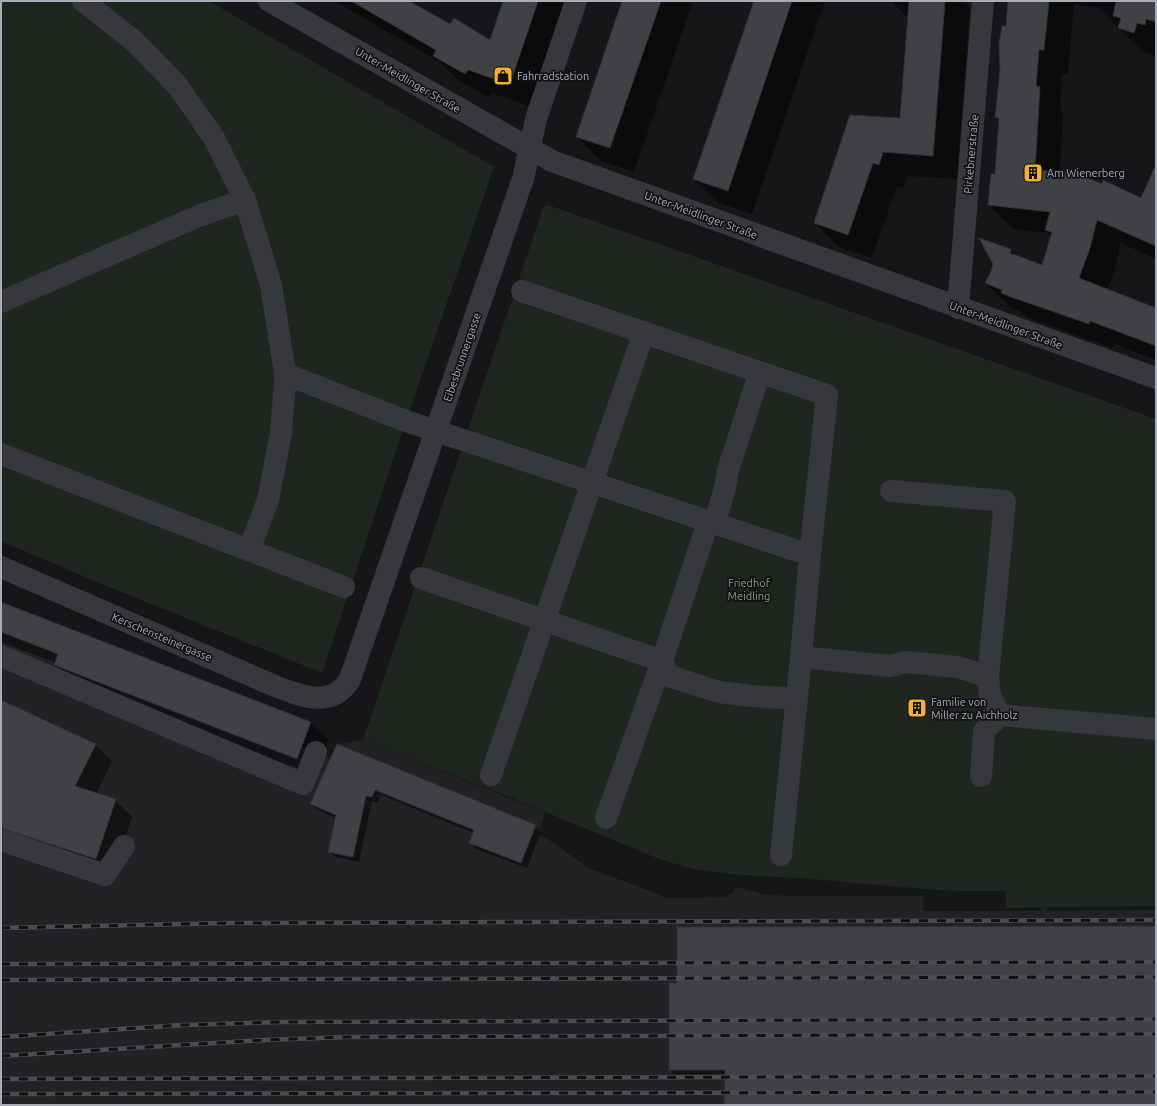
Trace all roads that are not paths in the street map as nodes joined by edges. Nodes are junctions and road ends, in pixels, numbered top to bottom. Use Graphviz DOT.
graph roads {
  1 [pos="82,1"];
  2 [pos="269,1"];
  3 [pos="576,1"];
  4 [pos="983,1"];
  5 [pos="529,149"];
  6 [pos="245,200"];
  7 [pos="522,291"];
  8 [pos="1,302"];
  9 [pos="958,308"];
  10 [pos="644,332"];
  11 [pos="760,372"];
  12 [pos="285,374"];
  13 [pos="1156,378"];
  14 [pos="436,431"];
  15 [pos="1,454"];
  16 [pos="591,482"];
  17 [pos="892,491"];
  18 [pos="708,522"];
  19 [pos="249,550"];
  20 [pos="810,555"];
  21 [pos="1,567"];
  22 [pos="420,578"];
  23 [pos="344,587"];
  24 [pos="544,620"];
  25 [pos="1,656"];
  26 [pos="801,658"];
  27 [pos="662,661"];
  28 [pos="988,677"];
  29 [pos="324,697"];
  30 [pos="797,699"];
  31 [pos="1000,715"];
  32 [pos="1156,729"];
  33 [pos="316,752"];
  34 [pos="491,775"];
  35 [pos="981,776"];
  36 [pos="606,818"];
  37 [pos="1,840"];
  38 [pos="124,846"];
  39 [pos="781,855"];
  1 -- 6 [label="street"];
  2 -- 5 [label="street, Unter-Meidlinger Straße"];
  3 -- 5 [label="street, Eibesbrunnergasse"];
  4 -- 9 [label="street, Pirkebnerstraße"];
  5 -- 9 [label="street, Unter-Meidlinger Straße"];
  5 -- 14 [label="street, Eibesbrunnergasse"];
  6 -- 8 [label="street"];
  6 -- 12 [label="street"];
  7 -- 10 [label="street"];
  9 -- 13 [label="street, Unter-Meidlinger Straße"];
  10 -- 11 [label="street"];
  10 -- 16 [label="street"];
  11 -- 18 [label="street"];
  11 -- 20 [label="street"];
  12 -- 14 [label="street"];
  12 -- 19 [label="street"];
  14 -- 16 [label="street"];
  14 -- 29 [label="street, Eibesbrunnergasse"];
  15 -- 19 [label="street"];
  16 -- 18 [label="street"];
  16 -- 24 [label="street"];
  17 -- 28 [label="street"];
  18 -- 20 [label="street"];
  18 -- 27 [label="street"];
  19 -- 23 [label="street"];
  20 -- 26 [label="street"];
  21 -- 29 [label="street, Kerschensteinergasse"];
  22 -- 24 [label="street"];
  24 -- 27 [label="street"];
  24 -- 34 [label="street"];
  25 -- 33 [label="street"];
  26 -- 28 [label="street"];
  26 -- 30 [label="street"];
  27 -- 30 [label="street"];
  27 -- 36 [label="street"];
  28 -- 31 [label="street"];
  30 -- 39 [label="street"];
  31 -- 32 [label="street"];
  31 -- 35 [label="street"];
  37 -- 38 [label="street"];
}
